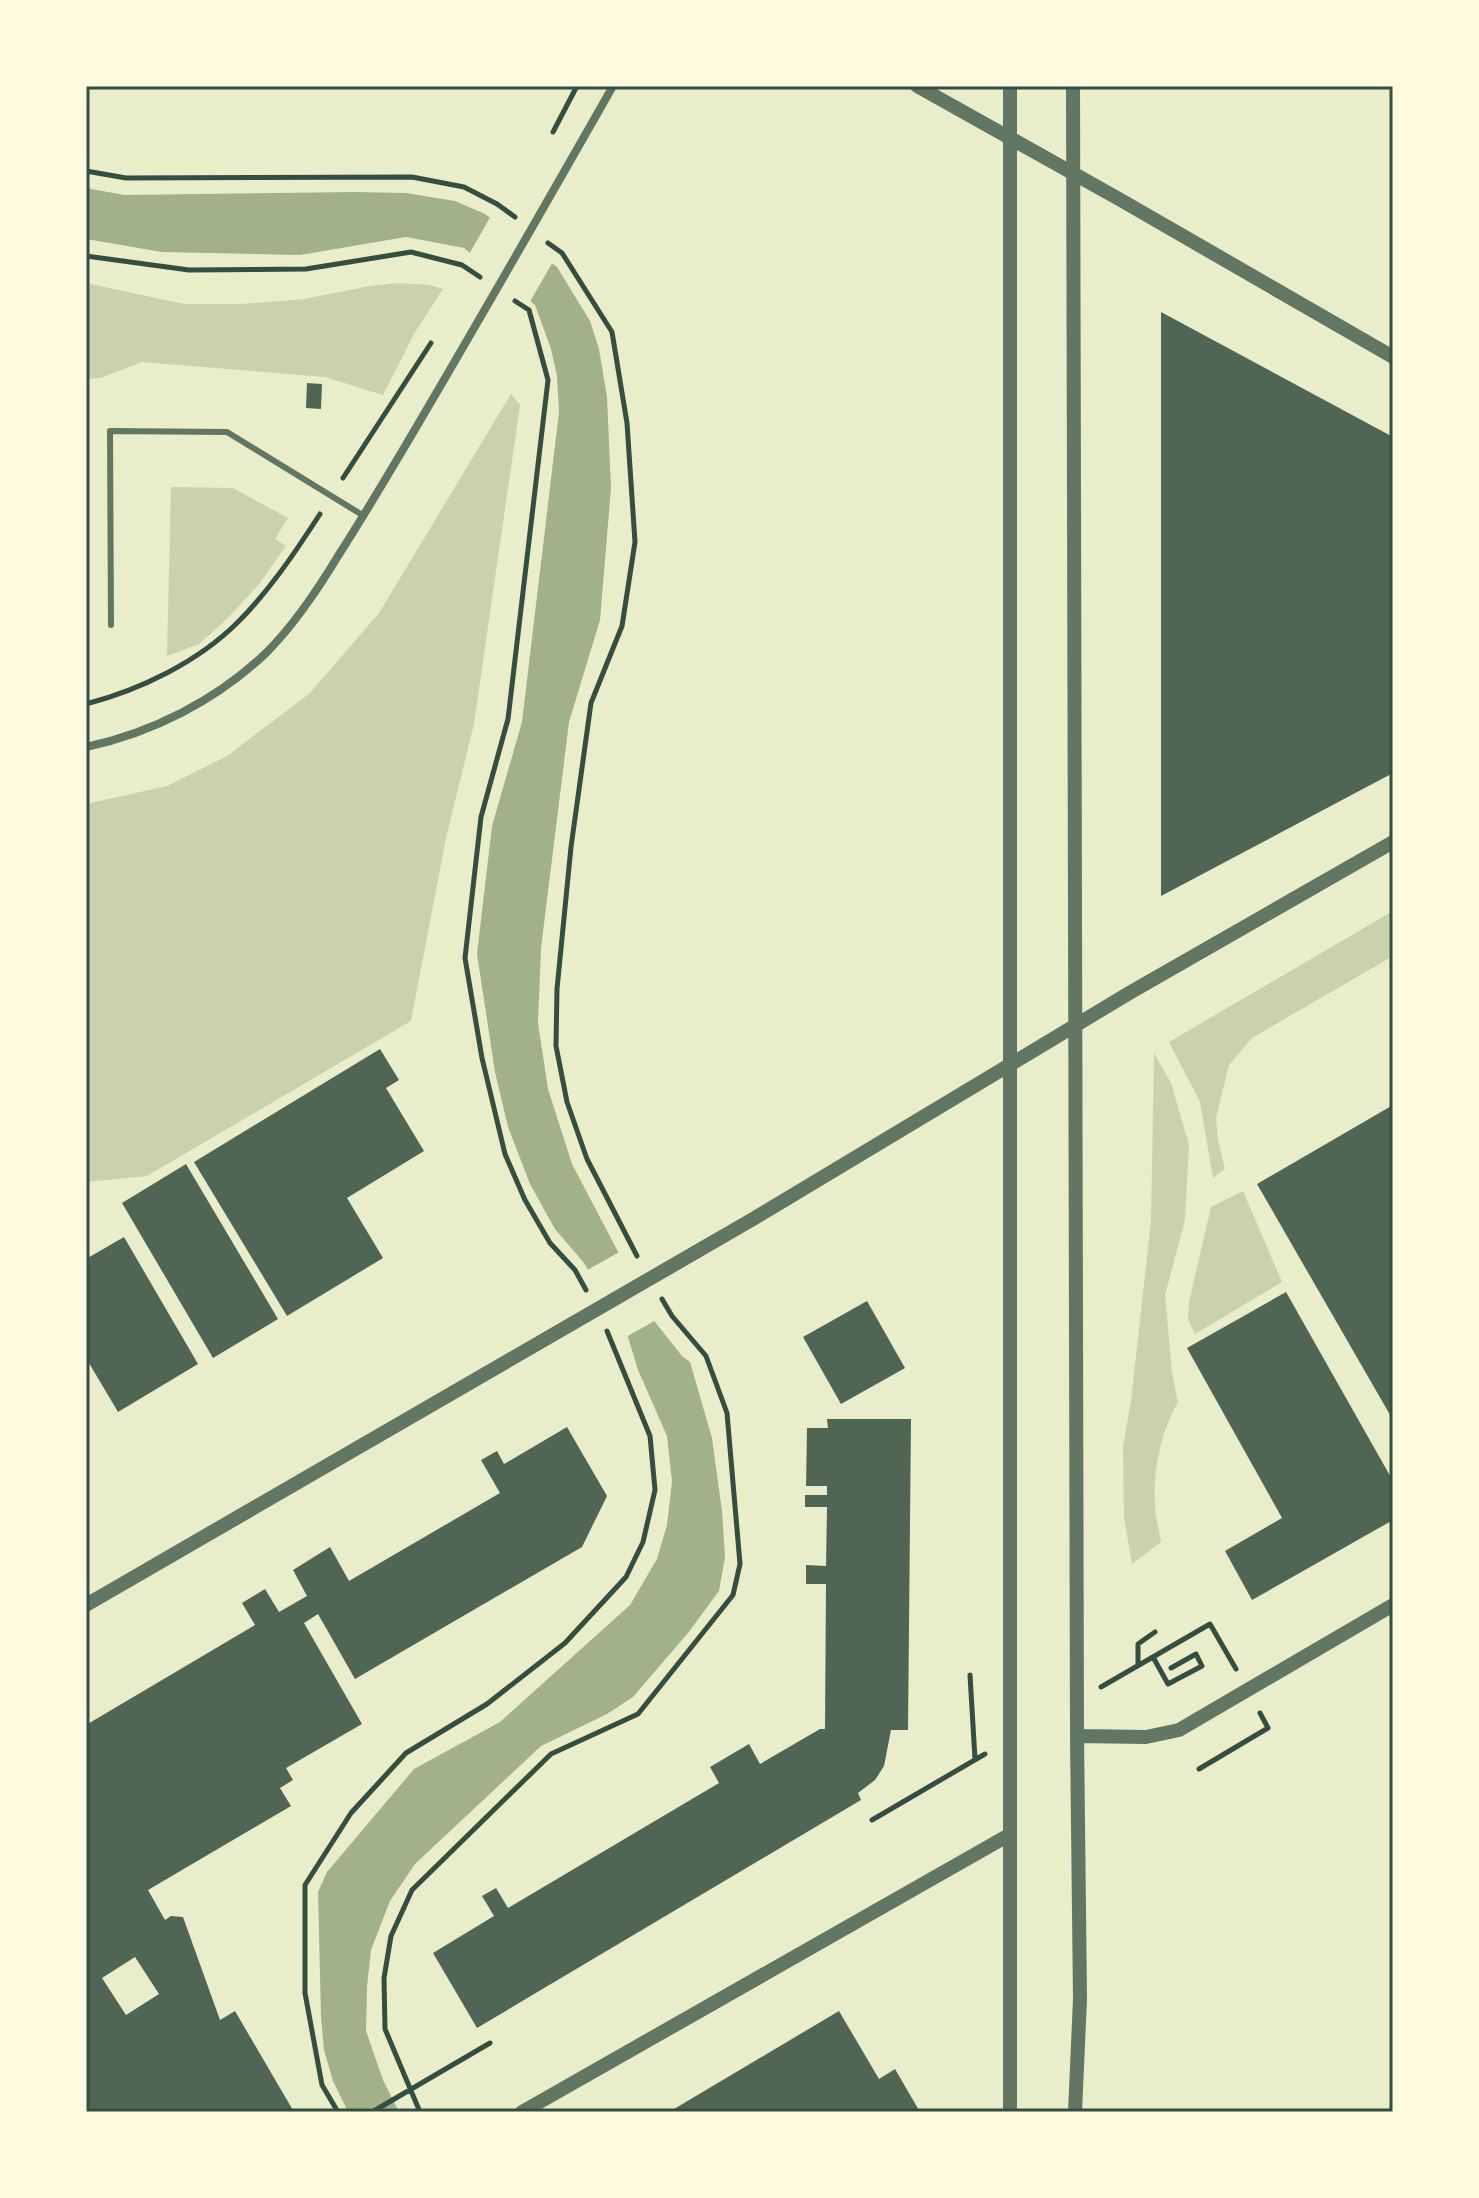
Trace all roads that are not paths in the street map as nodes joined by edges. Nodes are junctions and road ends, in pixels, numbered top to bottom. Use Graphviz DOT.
graph roads {
  1 [pos="613,86"];
  2 [pos="917,86"];
  3 [pos="1010,86"];
  4 [pos="1073,86"];
  5 [pos="1393,357"];
  6 [pos="364,516"];
  7 [pos="111,625"];
  8 [pos="86,747"];
  9 [pos="1393,842"];
  10 [pos="86,1605"];
  11 [pos="1393,1605"];
  12 [pos="1077,1736"];
  13 [pos="1009,1835"];
  14 [pos="526,2110"];
  15 [pos="1010,2112"];
  16 [pos="1075,2112"];
  1 -- 6 [label="street"];
  2 -- 5 [label="street"];
  3 -- 13 [label="street"];
  4 -- 12 [label="street"];
  6 -- 7 [label="lane"];
  6 -- 8 [label="street"];
  9 -- 10 [label="street"];
  11 -- 12 [label="street"];
  12 -- 16 [label="street"];
  13 -- 14 [label="street"];
  13 -- 15 [label="street"];
}
